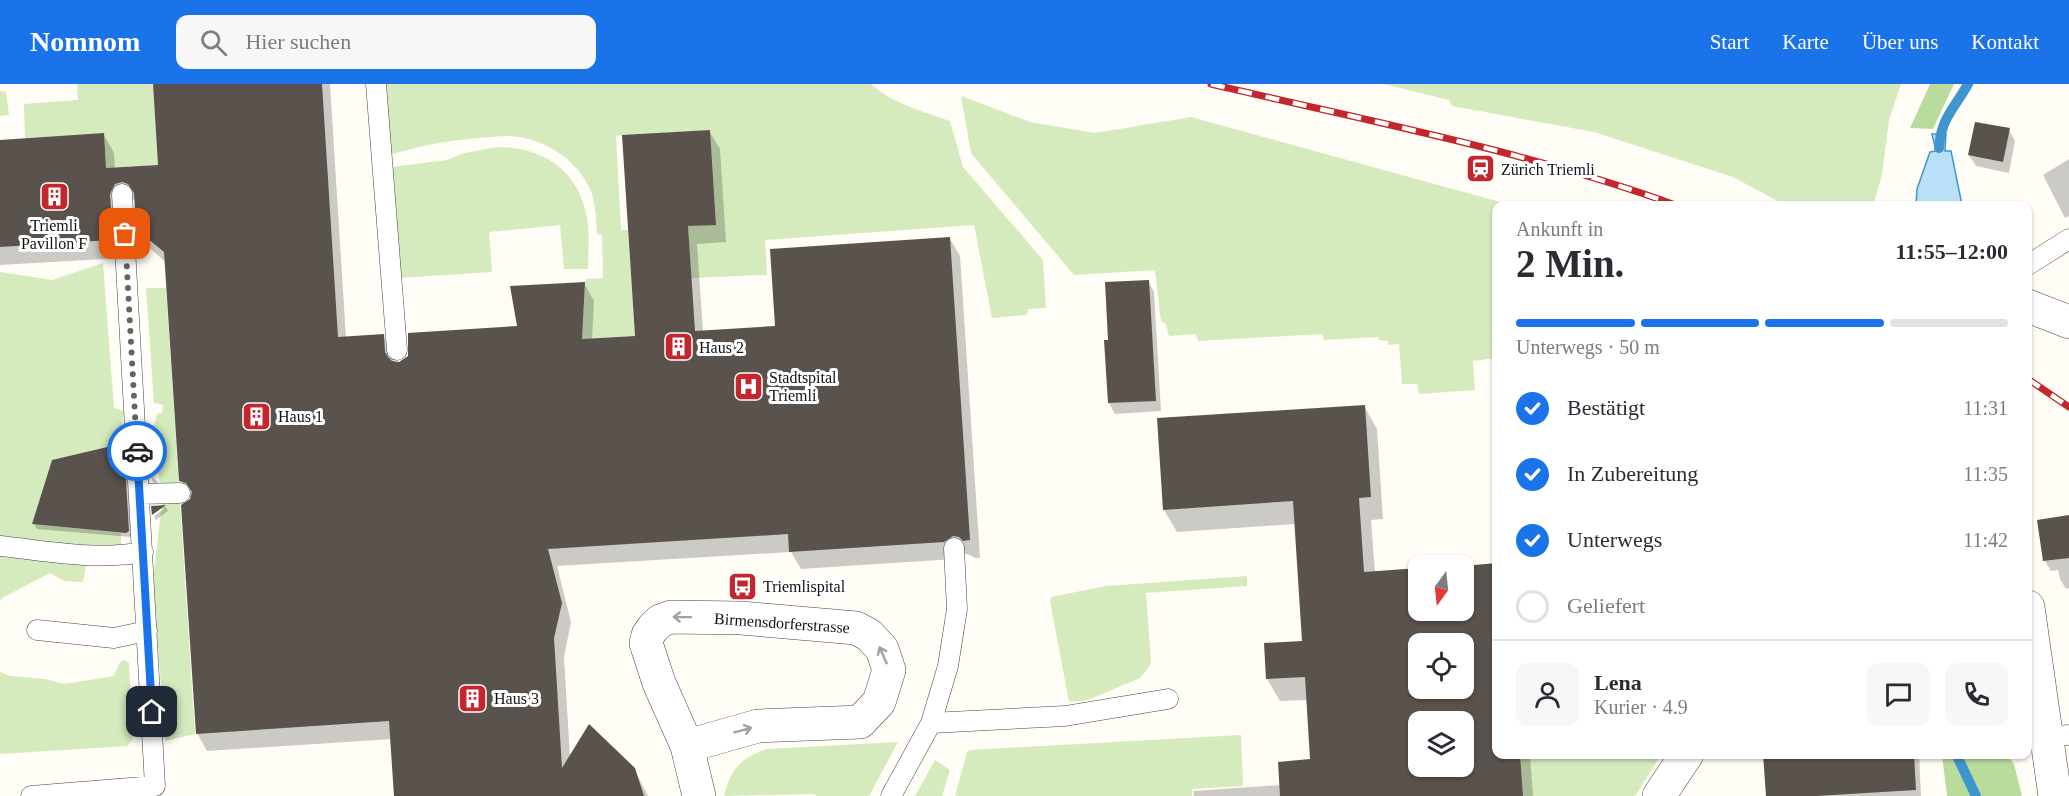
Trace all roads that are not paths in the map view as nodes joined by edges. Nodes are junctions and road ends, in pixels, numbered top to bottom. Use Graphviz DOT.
graph roads {
  1 [pos="376,84"];
  2 [pos="122,194"];
  3 [pos="2069,240"];
  4 [pos="2032,263"];
  5 [pos="2032,307"];
  6 [pos="2069,322"];
  7 [pos="397,350"];
  8 [pos="180,493"];
  9 [pos="140,494"];
  10 [pos="0,546"];
  11 [pos="954,548"];
  12 [pos="143,552"];
  13 [pos="2032,624"];
  14 [pos="37,630"];
  15 [pos="147,632"];
  16 [pos="1168,699"];
  17 [pos="931,723"];
  18 [pos="2058,736"];
  19 [pos="687,746"];
  20 [pos="1684,759"];
  21 [pos="31,796"];
  22 [pos="699,796"];
  23 [pos="891,796"];
  24 [pos="1659,796"];
  25 [pos="2055,796"];
  1 -- 7 [label="lane"];
  2 -- 9 [label="lane"];
  3 -- 4 [label="lane"];
  5 -- 6 [label="street"];
  8 -- 9 [label="lane"];
  9 -- 12 [label="lane"];
  10 -- 12 [label="lane"];
  11 -- 17 [label="lane"];
  12 -- 15 [label="lane"];
  13 -- 18 [label="street"];
  14 -- 15 [label="lane"];
  15 -- 21 [label="lane"];
  16 -- 17 [label="lane"];
  17 -- 23 [label="lane"];
  18 -- 25 [label="street"];
  19 -- 19 [label="street, Birmensdorferstrasse, one-way"];
  19 -- 22 [label="street, Birmensdorferstrasse"];
  20 -- 24 [label="street"];
}
